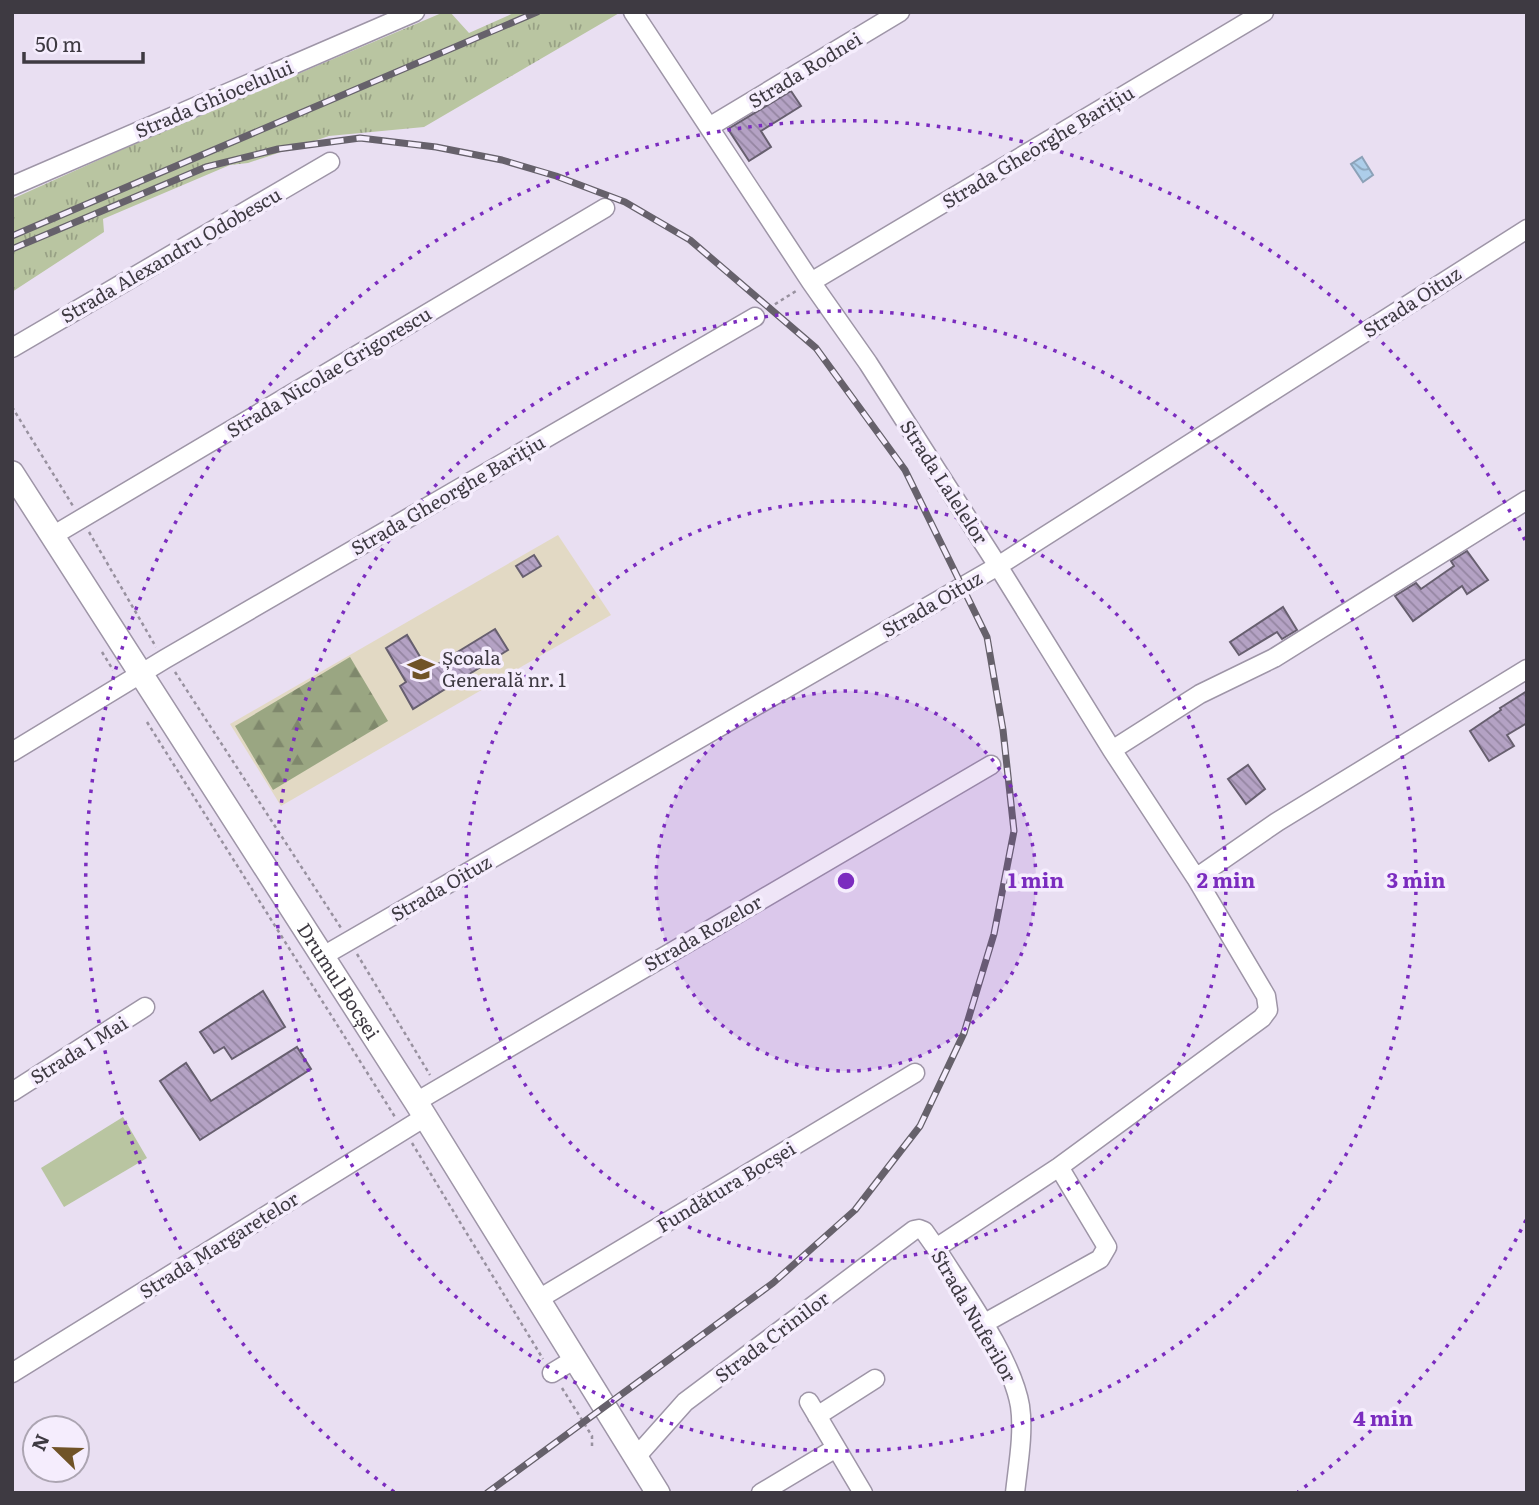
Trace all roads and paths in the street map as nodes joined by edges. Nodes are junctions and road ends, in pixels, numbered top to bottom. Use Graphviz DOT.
graph roads {
  1 [pos="415,12"];
  2 [pos="634,12"];
  3 [pos="900,12"];
  4 [pos="1264,12"];
  5 [pos="709,127"];
  6 [pos="330,162"];
  7 [pos="12,186"];
  8 [pos="605,208"];
  9 [pos="1527,229"];
  10 [pos="811,282"];
  11 [pos="754,317"];
  12 [pos="12,348"];
  13 [pos="12,407"];
  14 [pos="12,473"];
  15 [pos="1527,500"];
  16 [pos="75,509"];
  17 [pos="87,529"];
  18 [pos="54,535"];
  19 [pos="998,566"];
  20 [pos="157,648"];
  21 [pos="1527,669"];
  22 [pos="176,672"];
  23 [pos="141,673"];
  24 [pos="146,719"];
  25 [pos="1112,750"];
  26 [pos="12,752"];
  27 [pos="990,765"];
  28 [pos="1196,878"];
  29 [pos="349,941"];
  30 [pos="323,956"];
  31 [pos="145,1007"];
  32 [pos="915,1073"];
  33 [pos="438,1088"];
  34 [pos="12,1092"];
  35 [pos="384,1100"];
  36 [pos="420,1109"];
  37 [pos="411,1143"];
  38 [pos="1059,1167"];
  39 [pos="919,1229"];
  40 [pos="936,1248"];
  41 [pos="537,1300"];
  42 [pos="983,1324"];
  43 [pos="575,1359"];
  44 [pos="12,1373"];
  45 [pos="552,1373"];
  46 [pos="875,1379"];
  47 [pos="592,1447"];
  48 [pos="836,1448"];
  49 [pos="636,1457"];
  50 [pos="658,1493"];
  51 [pos="761,1493"];
  52 [pos="863,1493"];
  53 [pos="1015,1493"];
  1 -- 7 [label="street, Strada Ghiocelului"];
  2 -- 5 [label="street, Strada Lalelelor"];
  3 -- 5 [label="street, Strada Rodnei"];
  4 -- 10 [label="street, Strada Gheorghe Barițiu"];
  5 -- 10 [label="street, Strada Lalelelor"];
  6 -- 12 [label="street, Strada Alexandru Odobescu"];
  8 -- 18 [label="street, Strada Nicolae Grigorescu"];
  9 -- 19 [label="street, Strada Oituz"];
  10 -- 11 [label="path"];
  10 -- 19 [label="street, Strada Lalelelor"];
  11 -- 23 [label="street, Strada Gheorghe Barițiu"];
  13 -- 16 [label="path"];
  14 -- 18 [label="main road, Drumul Bocșei"];
  15 -- 25 [label="street"];
  17 -- 20 [label="path"];
  18 -- 23 [label="main road, Drumul Bocșei"];
  19 -- 25 [label="street, Strada Lalelelor"];
  19 -- 29 [label="street, Strada Oituz"];
  21 -- 28 [label="street"];
  22 -- 29 [label="path"];
  23 -- 26 [label="street, Strada Gheorghe Barițiu"];
  23 -- 30 [label="main road, Drumul Bocșei"];
  24 -- 35 [label="path"];
  25 -- 28 [label="street, Strada Lalelelor"];
  27 -- 33 [label="street, Strada Rozelor"];
  28 -- 38 [label="street, Strada Lalelelor"];
  29 -- 30 [label="street, Strada Oituz"];
  29 -- 33 [label="path"];
  30 -- 36 [label="main road, Drumul Bocșei"];
  31 -- 34 [label="street, Strada 1 Mai"];
  32 -- 41 [label="street, Fundătura Bocșei"];
  33 -- 36 [label="street, Strada Rozelor"];
  36 -- 41 [label="main road, Drumul Bocșei"];
  36 -- 44 [label="street, Strada Margaretelor"];
  37 -- 45 [label="path"];
  38 -- 40 [label="street"];
  38 -- 42 [label="street"];
  39 -- 40 [label="street, Strada Nuferilor"];
  39 -- 49 [label="street, Strada Crinilor"];
  40 -- 42 [label="street, Strada Nuferilor"];
  41 -- 43 [label="main road, Drumul Bocșei"];
  42 -- 53 [label="street, Strada Nuferilor"];
  43 -- 45 [label="street"];
  43 -- 49 [label="main road, Drumul Bocșei"];
  45 -- 47 [label="path"];
  46 -- 48 [label="street"];
  48 -- 51 [label="street"];
  48 -- 52 [label="street"];
  49 -- 50 [label="main road, Drumul Bocșei"];
}
